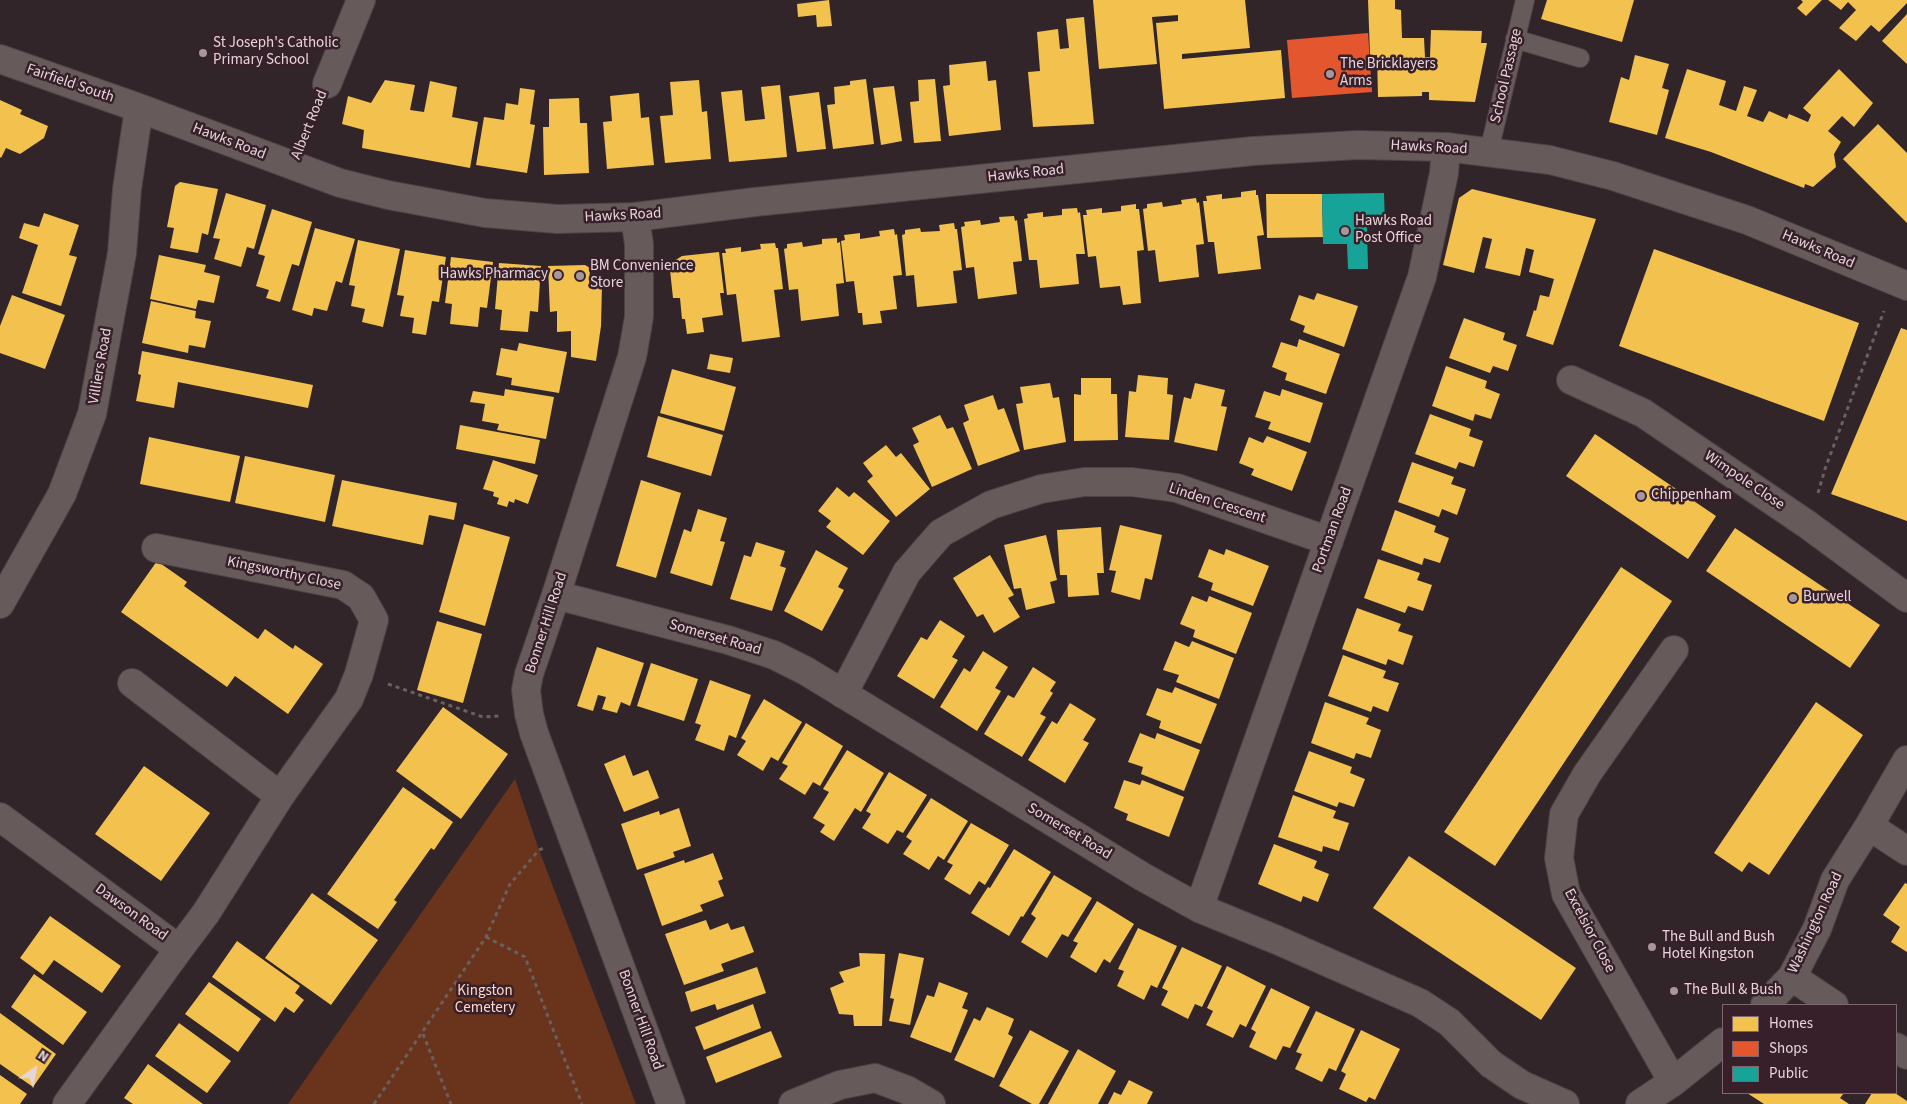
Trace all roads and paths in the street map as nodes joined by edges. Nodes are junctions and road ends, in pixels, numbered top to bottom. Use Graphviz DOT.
graph roads {
  1 [pos="360,0"];
  2 [pos="1525,0"];
  3 [pos="1515,39"];
  4 [pos="1580,58"];
  5 [pos="0,59"];
  6 [pos="327,84"];
  7 [pos="139,108"];
  8 [pos="1446,147"];
  9 [pos="1489,151"];
  10 [pos="293,166"];
  11 [pos="635,217"];
  12 [pos="1901,284"];
  13 [pos="1571,380"];
  14 [pos="1808,524"];
  15 [pos="1329,541"];
  16 [pos="156,548"];
  17 [pos="556,595"];
  18 [pos="1907,598"];
  19 [pos="0,604"];
  20 [pos="1674,650"];
  21 [pos="359,674"];
  22 [pos="132,683"];
  23 [pos="843,694"];
  24 [pos="529,714"];
  25 [pos="1907,760"];
  26 [pos="280,796"];
  27 [pos="0,817"];
  28 [pos="1869,826"];
  29 [pos="573,837"];
  30 [pos="1907,851"];
  31 [pos="1199,908"];
  32 [pos="486,937"];
  33 [pos="180,949"];
  34 [pos="1792,977"];
  35 [pos="1766,1004"];
  36 [pos="1832,1004"];
  37 [pos="422,1033"];
  38 [pos="1722,1043"];
  39 [pos="1672,1082"];
  40 [pos="66,1104"];
  41 [pos="374,1104"];
  42 [pos="451,1104"];
  43 [pos="582,1104"];
  44 [pos="670,1104"];
  45 [pos="793,1104"];
  46 [pos="931,1104"];
  47 [pos="1564,1104"];
  48 [pos="1640,1104"];
  1 -- 6 [label="street, Albert Road"];
  2 -- 3 [label="lane, School Passage"];
  3 -- 4 [label="lane"];
  3 -- 9 [label="lane, School Passage"];
  5 -- 7 [label="street, Fairfield South"];
  6 -- 10 [label="path, Albert Road"];
  7 -- 10 [label="street, Hawks Road"];
  7 -- 19 [label="street, Villiers Road"];
  8 -- 9 [label="street, Hawks Road"];
  8 -- 11 [label="street, Hawks Road"];
  8 -- 15 [label="street, Portman Road"];
  9 -- 12 [label="street, Hawks Road"];
  10 -- 11 [label="street, Hawks Road"];
  11 -- 17 [label="street, Bonner Hill Road"];
  12 -- 14 [label="path"];
  13 -- 14 [label="street, Wimpole Close"];
  14 -- 18 [label="street, Wimpole Close"];
  15 -- 23 [label="street, Linden Crescent"];
  15 -- 31 [label="street, Portman Road"];
  16 -- 21 [label="street, Kingsworthy Close"];
  17 -- 23 [label="street, Somerset Road"];
  17 -- 24 [label="street, Bonner Hill Road"];
  20 -- 39 [label="street, Excelsior Close"];
  21 -- 24 [label="path"];
  21 -- 26 [label="street, Kingsworthy Close"];
  22 -- 26 [label="street"];
  23 -- 31 [label="street, Somerset Road"];
  24 -- 29 [label="street, Bonner Hill Road"];
  25 -- 28 [label="street, Washington Road"];
  26 -- 33 [label="street, Kingsworthy Close"];
  27 -- 33 [label="street, Dawson Road"];
  28 -- 30 [label="street"];
  28 -- 34 [label="street, Washington Road"];
  29 -- 32 [label="path"];
  29 -- 44 [label="street, Bonner Hill Road"];
  31 -- 47 [label="street, Somerset Road"];
  32 -- 37 [label="path"];
  32 -- 43 [label="path"];
  33 -- 40 [label="street, Dawson Road"];
  34 -- 35 [label="street, Washington Road"];
  34 -- 36 [label="street"];
  37 -- 41 [label="path"];
  37 -- 42 [label="path"];
  38 -- 39 [label="street"];
  39 -- 48 [label="street"];
  45 -- 46 [label="street"];
}
